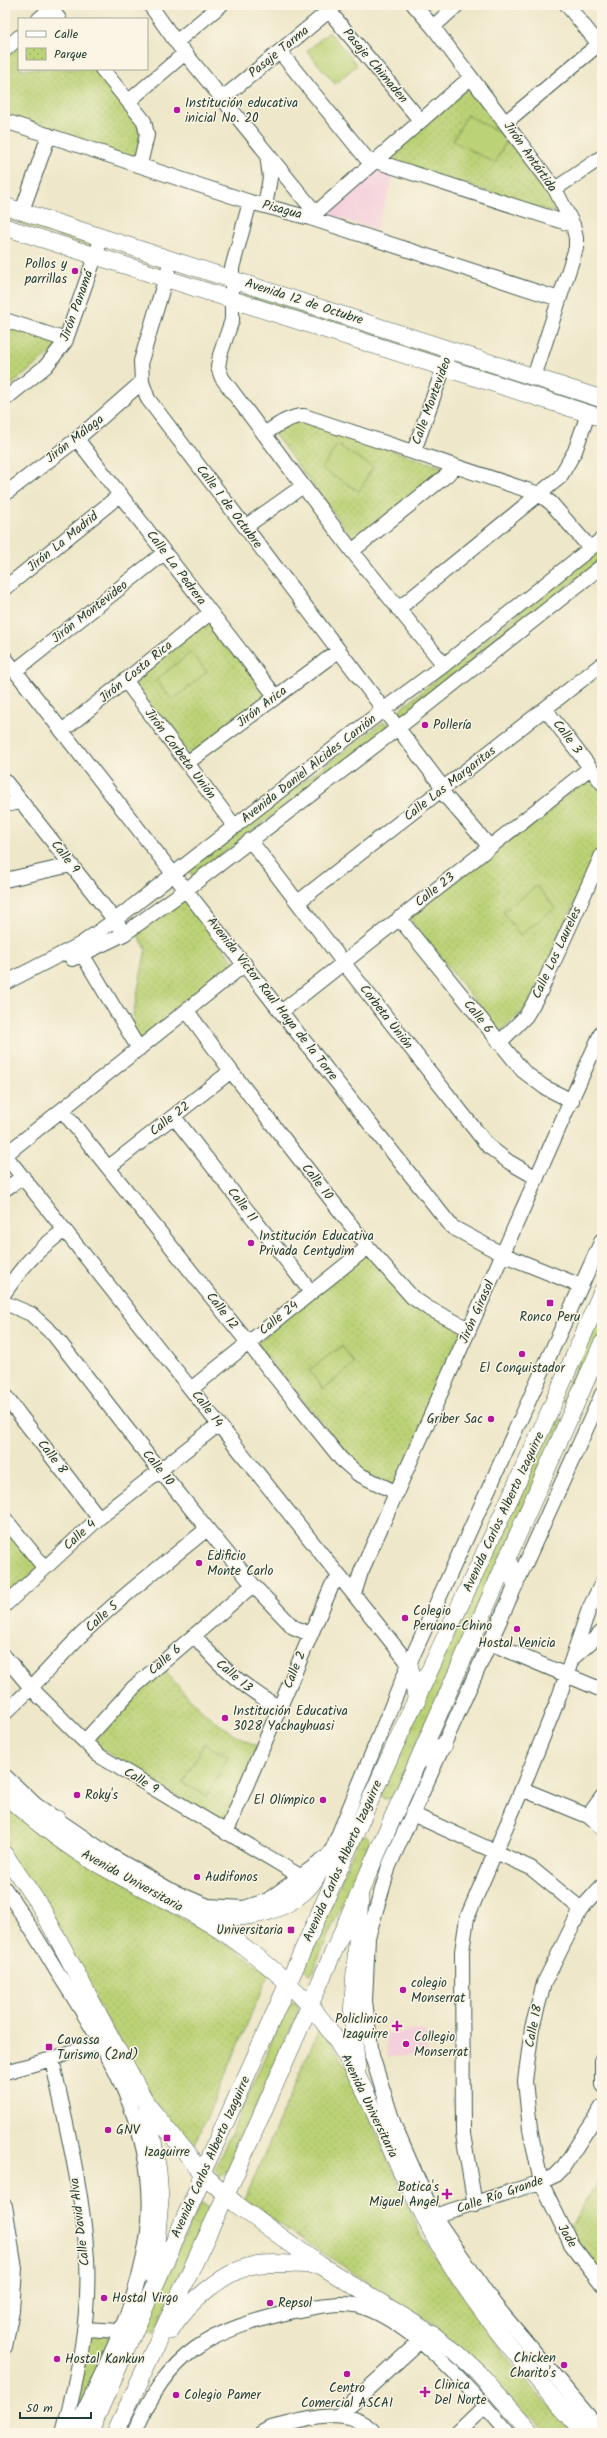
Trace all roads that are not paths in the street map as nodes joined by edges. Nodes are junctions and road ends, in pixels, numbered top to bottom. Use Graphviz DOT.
graph roads {
  1 [pos="150,5"];
  2 [pos="221,5"];
  3 [pos="414,5"];
  4 [pos="457,5"];
  5 [pos="567,5"];
  6 [pos="332,8"];
  7 [pos="53,11"];
  8 [pos="41,18"];
  9 [pos="433,27"];
  10 [pos="18,38"];
  11 [pos="176,42"];
  12 [pos="600,46"];
  13 [pos="5,50"];
  14 [pos="280,52"];
  15 [pos="185,53"];
  16 [pos="103,70"];
  17 [pos="471,76"];
  18 [pos="223,98"];
  19 [pos="129,101"];
  20 [pos="420,120"];
  21 [pos="5,121"];
  22 [pos="506,122"];
  23 [pos="49,135"];
  24 [pos="266,153"];
  25 [pos="602,157"];
  26 [pos="373,161"];
  27 [pos="140,164"];
  28 [pos="555,189"];
  29 [pos="250,202"];
  30 [pos="5,206"];
  31 [pos="265,206"];
  32 [pos="22,211"];
  33 [pos="310,218"];
  34 [pos="573,226"];
  35 [pos="5,227"];
  36 [pos="102,237"];
  37 [pos="95,256"];
  38 [pos="171,260"];
  39 [pos="165,278"];
  40 [pos="232,279"];
  41 [pos="559,299"];
  42 [pos="232,300"];
  43 [pos="5,320"];
  44 [pos="66,340"];
  45 [pos="450,350"];
  46 [pos="444,368"];
  47 [pos="534,377"];
  48 [pos="142,382"];
  49 [pos="5,399"];
  50 [pos="602,400"];
  51 [pos="595,416"];
  52 [pos="264,434"];
  53 [pos="77,439"];
  54 [pos="414,451"];
  55 [pos="455,466"];
  56 [pos="304,486"];
  57 [pos="5,494"];
  58 [pos="539,494"];
  59 [pos="120,495"];
  60 [pos="245,527"];
  61 [pos="602,539"];
  62 [pos="590,548"];
  63 [pos="352,551"];
  64 [pos="164,553"];
  65 [pos="602,566"];
  66 [pos="5,588"];
  67 [pos="398,609"];
  68 [pos="210,613"];
  69 [pos="338,651"];
  70 [pos="5,658"];
  71 [pos="602,664"];
  72 [pos="444,665"];
  73 [pos="15,671"];
  74 [pos="125,680"];
  75 [pos="276,697"];
  76 [pos="383,710"];
  77 [pos="546,710"];
  78 [pos="398,728"];
  79 [pos="62,731"];
  80 [pos="187,763"];
  81 [pos="590,768"];
  82 [pos="5,781"];
  83 [pos="602,783"];
  84 [pos="442,790"];
  85 [pos="22,802"];
  86 [pos="5,806"];
  87 [pos="236,827"];
  88 [pos="250,840"];
  89 [pos="490,847"];
  90 [pos="602,854"];
  91 [pos="70,865"];
  92 [pos="174,872"];
  93 [pos="5,880"];
  94 [pos="187,889"];
  95 [pos="298,902"];
  96 [pos="399,918"];
  97 [pos="115,920"];
  98 [pos="124,934"];
  99 [pos="82,954"];
  100 [pos="342,962"];
  101 [pos="245,964"];
  102 [pos="5,983"];
  103 [pos="5,992"];
  104 [pos="187,1010"];
  105 [pos="281,1012"];
  106 [pos="602,1032"];
  107 [pos="499,1043"];
  108 [pos="139,1049"];
  109 [pos="231,1071"];
  110 [pos="572,1101"];
  111 [pos="62,1110"];
  112 [pos="174,1117"];
  113 [pos="5,1155"];
  114 [pos="109,1167"];
  115 [pos="23,1177"];
  116 [pos="537,1178"];
  117 [pos="7,1184"];
  118 [pos="65,1230"];
  119 [pos="602,1240"];
  120 [pos="368,1247"];
  121 [pos="502,1254"];
  122 [pos="581,1286"];
  123 [pos="602,1291"];
  124 [pos="5,1292"];
  125 [pos="311,1292"];
  126 [pos="5,1304"];
  127 [pos="470,1329"];
  128 [pos="247,1343"];
  129 [pos="602,1344"];
  130 [pos="191,1389"];
  131 [pos="602,1394"];
  132 [pos="5,1396"];
  133 [pos="556,1401"];
  134 [pos="574,1408"];
  135 [pos="219,1424"];
  136 [pos="159,1470"];
  137 [pos="397,1493"];
  138 [pos="99,1518"];
  139 [pos="5,1519"];
  140 [pos="207,1529"];
  141 [pos="508,1556"];
  142 [pos="44,1567"];
  143 [pos="341,1578"];
  144 [pos="602,1583"];
  145 [pos="515,1584"];
  146 [pos="253,1586"];
  147 [pos="354,1594"];
  148 [pos="5,1605"];
  149 [pos="602,1632"];
  150 [pos="310,1634"];
  151 [pos="195,1636"];
  152 [pos="490,1644"];
  153 [pos="5,1657"];
  154 [pos="572,1659"];
  155 [pos="409,1664"];
  156 [pos="566,1677"];
  157 [pos="32,1689"];
  158 [pos="602,1690"];
  159 [pos="417,1701"];
  160 [pos="280,1708"];
  161 [pos="5,1713"];
  162 [pos="84,1742"];
  163 [pos="444,1744"];
  164 [pos="418,1762"];
  165 [pos="5,1776"];
  166 [pos="522,1789"];
  167 [pos="5,1795"];
  168 [pos="372,1795"];
  169 [pos="602,1797"];
  170 [pos="397,1805"];
  171 [pos="412,1814"];
  172 [pos="588,1816"];
  173 [pos="57,1819"];
  174 [pos="602,1828"];
  175 [pos="356,1831"];
  176 [pos="226,1833"];
  177 [pos="382,1839"];
  178 [pos="75,1850"];
  179 [pos="496,1852"];
  180 [pos="5,1855"];
  181 [pos="330,1855"];
  182 [pos="296,1879"];
  183 [pos="361,1885"];
  184 [pos="602,1886"];
  185 [pos="331,1887"];
  186 [pos="5,1889"];
  187 [pos="174,1892"];
  188 [pos="182,1908"];
  189 [pos="581,1909"];
  190 [pos="357,1957"];
  191 [pos="366,1972"];
  192 [pos="289,1985"];
  193 [pos="310,2005"];
  194 [pos="106,2040"];
  195 [pos="52,2059"];
  196 [pos="602,2062"];
  197 [pos="5,2072"];
  198 [pos="357,2075"];
  199 [pos="602,2085"];
  200 [pos="146,2103"];
  201 [pos="602,2107"];
  202 [pos="389,2128"];
  203 [pos="202,2173"];
  204 [pos="541,2182"];
  205 [pos="226,2195"];
  206 [pos="475,2205"];
  207 [pos="5,2206"];
  208 [pos="434,2216"];
  209 [pos="320,2265"];
  210 [pos="602,2284"];
  211 [pos="150,2297"];
  212 [pos="364,2300"];
  213 [pos="84,2329"];
  214 [pos="120,2331"];
  215 [pos="419,2342"];
  216 [pos="5,2348"];
  217 [pos="121,2361"];
  218 [pos="144,2370"];
  219 [pos="108,2391"];
  220 [pos="129,2400"];
  221 [pos="485,2406"];
  222 [pos="339,2415"];
  223 [pos="597,2431"];
  224 [pos="63,2433"];
  225 [pos="73,2433"];
  226 [pos="89,2433"];
  227 [pos="115,2433"];
  228 [pos="134,2433"];
  229 [pos="260,2433"];
  230 [pos="375,2433"];
  231 [pos="457,2433"];
  232 [pos="508,2433"];
  233 [pos="532,2433"];
  1 -- 11 [label="street"];
  2 -- 11 [label="street"];
  3 -- 9 [label="street, Jirón Antártida"];
  4 -- 9 [label="street"];
  5 -- 12 [label="street"];
  6 -- 14 [label="street, Pasaje Tarma"];
  6 -- 20 [label="street, Pasaje Chimaden"];
  7 -- 8 [label="street"];
  9 -- 17 [label="street, Jirón Antártida"];
  10 -- 13 [label="street"];
  11 -- 15 [label="street"];
  12 -- 22 [label="street"];
  14 -- 18 [label="street, Pasaje Tarma"];
  14 -- 26 [label="street"];
  15 -- 18 [label="street"];
  15 -- 19 [label="street"];
  16 -- 19 [label="street"];
  17 -- 20 [label="street"];
  17 -- 22 [label="street, Jirón Antártida"];
  18 -- 24 [label="street"];
  19 -- 27 [label="street"];
  20 -- 26 [label="street"];
  21 -- 23 [label="street, Pisagua"];
  22 -- 28 [label="street, Jirón Antártida"];
  23 -- 27 [label="street, Pisagua"];
  23 -- 32 [label="street"];
  24 -- 31 [label="street"];
  24 -- 33 [label="street"];
  25 -- 28 [label="street"];
  26 -- 33 [label="street"];
  26 -- 34 [label="street"];
  27 -- 29 [label="street, Pisagua"];
  28 -- 34 [label="street, Jirón Antártida"];
  29 -- 31 [label="street, Pisagua"];
  29 -- 40 [label="street"];
  30 -- 32 [label="main road, Avenida 12 de Octubre"];
  31 -- 33 [label="street, Pisagua"];
  32 -- 36 [label="main road, Avenida 12 de Octubre"];
  33 -- 41 [label="street, Pisagua"];
  34 -- 41 [label="street, Jirón Antártida"];
  35 -- 37 [label="main road, Avenida 12 de Octubre"];
  36 -- 37 [label="street, Jirón Panamá"];
  36 -- 38 [label="main road, Avenida 12 de Octubre"];
  37 -- 39 [label="main road, Avenida 12 de Octubre"];
  37 -- 44 [label="street, Jirón Panamá"];
  38 -- 39 [label="street, Calle 1 de Octubre"];
  38 -- 40 [label="main road, Avenida 12 de Octubre"];
  39 -- 42 [label="main road, Avenida 12 de Octubre"];
  39 -- 48 [label="street, Calle 1 de Octubre"];
  40 -- 42 [label="street"];
  40 -- 45 [label="main road, Avenida 12 de Octubre"];
  41 -- 47 [label="street, Jirón Antártida"];
  42 -- 46 [label="main road, Avenida 12 de Octubre"];
  42 -- 52 [label="street"];
  43 -- 44 [label="street"];
  44 -- 49 [label="street, Jirón Panamá"];
  45 -- 46 [label="street, Calle Montevideo"];
  45 -- 47 [label="main road, Avenida 12 de Octubre"];
  46 -- 51 [label="main road, Avenida 12 de Octubre"];
  46 -- 54 [label="street, Calle Montevideo"];
  47 -- 50 [label="main road, Avenida 12 de Octubre"];
  48 -- 53 [label="street, Jirón Málaga"];
  48 -- 60 [label="street, Calle 1 de Octubre"];
  51 -- 58 [label="street"];
  52 -- 54 [label="street"];
  52 -- 56 [label="street"];
  53 -- 57 [label="street, Jirón Málaga"];
  53 -- 59 [label="street, Calle La Pedrera"];
  54 -- 55 [label="street"];
  55 -- 58 [label="street"];
  55 -- 63 [label="street"];
  56 -- 60 [label="street"];
  56 -- 63 [label="street"];
  58 -- 62 [label="street"];
  58 -- 67 [label="street"];
  59 -- 64 [label="street, Calle La Pedrera"];
  59 -- 66 [label="street, Jirón La Madrid"];
  60 -- 69 [label="street, Calle 1 de Octubre"];
  61 -- 62 [label="street, Avenida Daniel Alcides Carrión"];
  62 -- 72 [label="street, Avenida Daniel Alcides Carrión"];
  63 -- 67 [label="street"];
  64 -- 68 [label="street, Calle La Pedrera"];
  64 -- 73 [label="street, Jirón Montevideo"];
  65 -- 78 [label="street, Avenida Daniel Alcides Carrión"];
  67 -- 72 [label="street"];
  68 -- 74 [label="street, Jirón Costa Rica"];
  68 -- 75 [label="street, Calle La Pedrera"];
  69 -- 75 [label="street, Jirón Arica"];
  69 -- 76 [label="street, Calle 1 de Octubre"];
  70 -- 73 [label="street, Avenida Victor Raul Haya de la Torre"];
  71 -- 77 [label="street, Calle Las Margaritas"];
  72 -- 76 [label="street, Avenida Daniel Alcides Carrión"];
  73 -- 79 [label="street, Avenida Victor Raul Haya de la Torre"];
  74 -- 79 [label="street, Jirón Costa Rica"];
  74 -- 80 [label="street, Jirón Corbeta Unión"];
  75 -- 80 [label="street, Jirón Arica"];
  76 -- 78 [label="street, Calle 1 de Octubre"];
  76 -- 87 [label="street, Avenida Daniel Alcides Carrión"];
  77 -- 81 [label="street, Calle 3"];
  77 -- 84 [label="street, Calle Las Margaritas"];
  78 -- 84 [label="street, Calle 1 de Octubre"];
  78 -- 88 [label="street, Avenida Daniel Alcides Carrión"];
  79 -- 92 [label="street, Avenida Victor Raul Haya de la Torre"];
  80 -- 87 [label="street, Jirón Corbeta Unión"];
  81 -- 83 [label="street, Calle 3"];
  81 -- 89 [label="street, Calle 23"];
  82 -- 85 [label="street, Calle 9"];
  84 -- 89 [label="street, Calle 1 de Octubre"];
  84 -- 95 [label="street, Calle Las Margaritas"];
  85 -- 86 [label="street"];
  85 -- 91 [label="street, Calle 9"];
  87 -- 92 [label="street, Avenida Daniel Alcides Carrión"];
  88 -- 94 [label="street, Avenida Daniel Alcides Carrión"];
  88 -- 95 [label="street, Corbeta Unión"];
  89 -- 96 [label="street, Calle 23"];
  90 -- 107 [label="street, Calle Los Laureles"];
  91 -- 93 [label="street"];
  91 -- 97 [label="street, Calle 9"];
  92 -- 94 [label="street, Avenida Victor Raul Haya de la Torre"];
  92 -- 97 [label="street, Avenida Daniel Alcides Carrión"];
  94 -- 98 [label="street, Avenida Daniel Alcides Carrión"];
  94 -- 101 [label="street, Avenida Victor Raul Haya de la Torre"];
  95 -- 100 [label="street, Corbeta Unión"];
  96 -- 100 [label="street, Calle 23"];
  96 -- 107 [label="street, Calle 6"];
  97 -- 98 [label="street, Calle 9"];
  97 -- 102 [label="street, Avenida Daniel Alcides Carrión"];
  98 -- 99 [label="street, Avenida Daniel Alcides Carrión"];
  99 -- 103 [label="street, Avenida Daniel Alcides Carrión"];
  99 -- 108 [label="street"];
  100 -- 105 [label="street, Calle 23"];
  100 -- 116 [label="street, Corbeta Unión"];
  101 -- 104 [label="street"];
  101 -- 105 [label="street, Avenida Victor Raul Haya de la Torre"];
  104 -- 108 [label="street"];
  104 -- 109 [label="street, Calle 10"];
  105 -- 121 [label="street, Avenida Victor Raul Haya de la Torre"];
  106 -- 110 [label="street, Jirón Girasol"];
  107 -- 110 [label="street, Calle 6"];
  108 -- 111 [label="street"];
  109 -- 112 [label="street, Calle 22"];
  109 -- 120 [label="street, Calle 10"];
  110 -- 116 [label="street, Jirón Girasol"];
  111 -- 113 [label="street"];
  111 -- 114 [label="street, Calle 12"];
  112 -- 114 [label="street, Calle 22"];
  112 -- 125 [label="street, Calle 11"];
  113 -- 115 [label="street, Calle 14"];
  114 -- 128 [label="street, Calle 12"];
  115 -- 117 [label="street"];
  115 -- 118 [label="street, Calle 14"];
  116 -- 121 [label="street, Jirón Girasol"];
  118 -- 124 [label="street"];
  118 -- 130 [label="street, Calle 14"];
  119 -- 122 [label="street, Avenida Carlos Alberto Izaguirre"];
  120 -- 125 [label="street, Calle 24"];
  120 -- 127 [label="street, Calle 10"];
  121 -- 122 [label="street, Avenida Victor Raul Haya de la Torre"];
  121 -- 127 [label="street, Jirón Girasol"];
  122 -- 155 [label="street, Avenida Carlos Alberto Izaguirre"];
  123 -- 133 [label="main road, Avenida Carlos Alberto Izaguirre"];
  125 -- 128 [label="street, Calle 24"];
  126 -- 136 [label="street, Calle 10"];
  127 -- 137 [label="street, Jirón Girasol"];
  128 -- 130 [label="street, Calle 24"];
  128 -- 137 [label="street, Calle 12"];
  129 -- 134 [label="main road, Avenida Carlos Alberto Izaguirre"];
  130 -- 135 [label="street, Calle 14"];
  131 -- 145 [label="street"];
  132 -- 138 [label="street, Calle 8"];
  133 -- 134 [label="main road"];
  133 -- 159 [label="main road, Avenida Carlos Alberto Izaguirre"];
  134 -- 141 [label="main road, Avenida Carlos Alberto Izaguirre"];
  135 -- 136 [label="street"];
  135 -- 143 [label="street, Calle 14"];
  136 -- 138 [label="street, Calle 4"];
  136 -- 140 [label="street, Calle 10"];
  137 -- 147 [label="street, Jirón Girasol"];
  138 -- 142 [label="street, Calle 4"];
  139 -- 142 [label="street"];
  140 -- 146 [label="street, Calle 10"];
  140 -- 157 [label="street, Calle 5"];
  141 -- 145 [label="main road"];
  141 -- 164 [label="main road, Avenida Carlos Alberto Izaguirre"];
  142 -- 148 [label="street, Calle 4"];
  143 -- 147 [label="street, Calle 14"];
  143 -- 150 [label="street, Calle 2"];
  144 -- 154 [label="street"];
  145 -- 152 [label="street"];
  146 -- 150 [label="street, Calle 10"];
  146 -- 151 [label="street, Calle 6"];
  147 -- 155 [label="street, Calle 14"];
  149 -- 154 [label="street"];
  150 -- 160 [label="street, Calle 2"];
  151 -- 160 [label="street, Calle 13"];
  151 -- 162 [label="street, Calle 6"];
  152 -- 156 [label="street"];
  152 -- 163 [label="street"];
  153 -- 157 [label="street, Calle 9"];
  154 -- 156 [label="street"];
  155 -- 159 [label="main road"];
  155 -- 181 [label="street, Avenida Carlos Alberto Izaguirre"];
  156 -- 158 [label="street"];
  156 -- 166 [label="street"];
  157 -- 161 [label="street, Calle 5"];
  157 -- 162 [label="street, Calle 9"];
  159 -- 168 [label="main road, Avenida Carlos Alberto Izaguirre"];
  160 -- 176 [label="street, Calle 2"];
  162 -- 176 [label="street, Calle 9"];
  163 -- 164 [label="main road"];
  163 -- 171 [label="street"];
  164 -- 170 [label="main road, Avenida Carlos Alberto Izaguirre"];
  165 -- 173 [label="street, Avenida Universitaria"];
  166 -- 172 [label="street"];
  166 -- 179 [label="street"];
  167 -- 178 [label="main road, Avenida Universitaria"];
  168 -- 170 [label="main road"];
  168 -- 175 [label="main road, Avenida Carlos Alberto Izaguirre"];
  169 -- 172 [label="street"];
  170 -- 177 [label="main road, Avenida Carlos Alberto Izaguirre"];
  171 -- 179 [label="street"];
  171 -- 191 [label="street"];
  172 -- 174 [label="street"];
  173 -- 178 [label="main road"];
  173 -- 187 [label="street, Avenida Universitaria"];
  175 -- 177 [label="main road"];
  175 -- 181 [label="main road"];
  175 -- 185 [label="main road, Avenida Carlos Alberto Izaguirre"];
  176 -- 182 [label="street, Calle 9"];
  177 -- 183 [label="main road, Avenida Carlos Alberto Izaguirre"];
  178 -- 188 [label="main road, Avenida Universitaria"];
  179 -- 189 [label="street"];
  179 -- 206 [label="street"];
  180 -- 194 [label="main road"];
  181 -- 182 [label="street, Avenida Carlos Alberto Izaguirre"];
  181 -- 185 [label="main road"];
  181 -- 188 [label="main road"];
  182 -- 187 [label="street, Avenida Universitaria"];
  183 -- 190 [label="main road"];
  183 -- 193 [label="main road, Avenida Carlos Alberto Izaguirre"];
  184 -- 189 [label="street, Calle 18"];
  185 -- 192 [label="main road, Avenida Carlos Alberto Izaguirre"];
  186 -- 194 [label="street"];
  187 -- 188 [label="main road"];
  188 -- 192 [label="main road, Avenida Universitaria"];
  189 -- 204 [label="street, Calle 18"];
  190 -- 191 [label="main road"];
  190 -- 198 [label="main road"];
  191 -- 202 [label="street, Avenida Universitaria"];
  192 -- 193 [label="main road, Avenida Universitaria"];
  192 -- 203 [label="main road, Avenida Carlos Alberto Izaguirre"];
  193 -- 198 [label="main road, Avenida Universitaria"];
  193 -- 205 [label="main road, Avenida Carlos Alberto Izaguirre"];
  194 -- 195 [label="street"];
  194 -- 200 [label="main road"];
  194 -- 214 [label="street"];
  195 -- 197 [label="street"];
  195 -- 213 [label="street, Calle David Alva"];
  196 -- 199 [label="street"];
  198 -- 202 [label="main road, Avenida Universitaria"];
  200 -- 203 [label="main road"];
  200 -- 211 [label="main road"];
  201 -- 204 [label="street, Calle Río Grande"];
  202 -- 208 [label="street, Avenida Universitaria"];
  202 -- 223 [label="main road, Avenida Universitaria"];
  203 -- 205 [label="main road"];
  203 -- 211 [label="main road, Avenida Carlos Alberto Izaguirre"];
  204 -- 206 [label="street, Calle Río Grande"];
  204 -- 210 [label="street, Jade"];
  205 -- 209 [label="main road"];
  205 -- 218 [label="main road, Avenida Carlos Alberto Izaguirre"];
  206 -- 208 [label="street, Calle Río Grande"];
  207 -- 216 [label="street"];
  208 -- 223 [label="street, Avenida Universitaria"];
  209 -- 212 [label="main road"];
  209 -- 218 [label="main road"];
  211 -- 217 [label="main road, Avenida Carlos Alberto Izaguirre"];
  212 -- 215 [label="street"];
  212 -- 228 [label="street"];
  212 -- 233 [label="main road"];
  213 -- 214 [label="street"];
  213 -- 224 [label="street, Calle David Alva"];
  214 -- 225 [label="street"];
  215 -- 221 [label="street"];
  215 -- 222 [label="street"];
  217 -- 218 [label="main road"];
  217 -- 219 [label="main road, Avenida Carlos Alberto Izaguirre"];
  218 -- 220 [label="main road, Avenida Carlos Alberto Izaguirre"];
  219 -- 220 [label="main road"];
  219 -- 226 [label="main road, Avenida Carlos Alberto Izaguirre"];
  220 -- 227 [label="main road, Avenida Carlos Alberto Izaguirre"];
  221 -- 231 [label="street"];
  221 -- 232 [label="street"];
  222 -- 229 [label="street"];
  222 -- 230 [label="street"];
}
